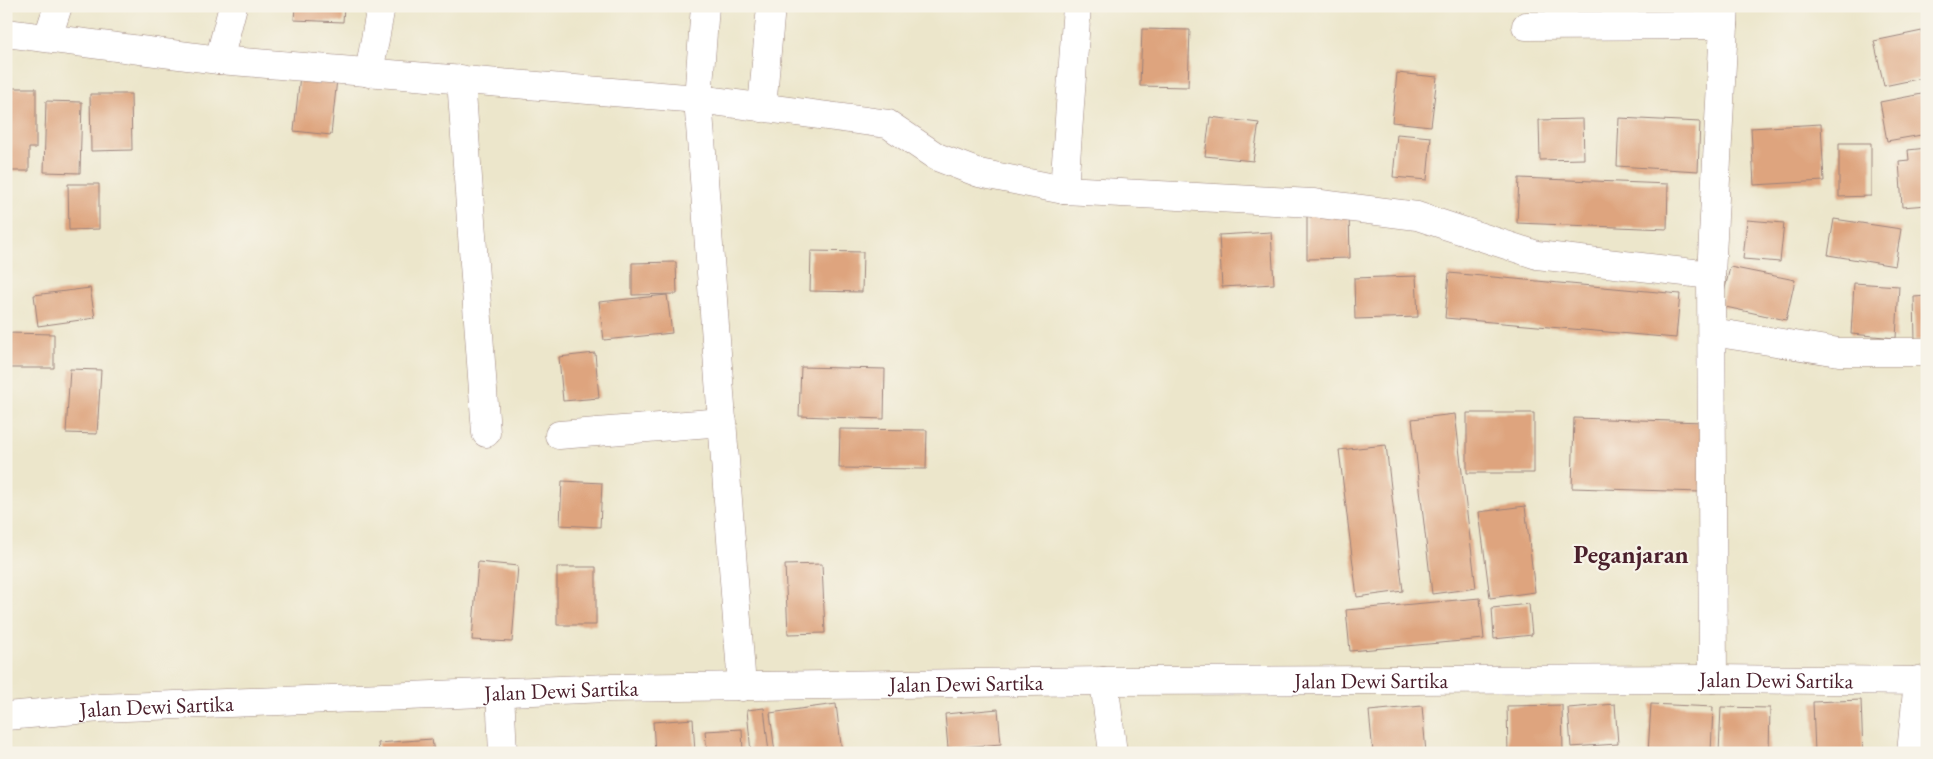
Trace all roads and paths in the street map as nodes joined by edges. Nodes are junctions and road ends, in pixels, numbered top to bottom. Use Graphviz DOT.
graph roads {
  1 [pos="58,6"];
  2 [pos="233,6"];
  3 [pos="381,6"];
  4 [pos="705,6"];
  5 [pos="771,6"];
  6 [pos="1077,6"];
  7 [pos="1725,16"];
  8 [pos="1526,26"];
  9 [pos="6,32"];
  10 [pos="48,37"];
  11 [pos="219,60"];
  12 [pos="369,73"];
  13 [pos="461,79"];
  14 [pos="698,99"];
  15 [pos="762,108"];
  16 [pos="1064,190"];
  17 [pos="1712,275"];
  18 [pos="1712,332"];
  19 [pos="1927,352"];
  20 [pos="723,422"];
  21 [pos="486,433"];
  22 [pos="559,435"];
  23 [pos="1713,679"];
  24 [pos="1104,681"];
  25 [pos="1922,681"];
  26 [pos="742,687"];
  27 [pos="500,692"];
  28 [pos="6,716"];
  29 [pos="503,753"];
  30 [pos="1113,753"];
  31 [pos="1911,753"];
  1 -- 10 [label="street"];
  2 -- 11 [label="street"];
  3 -- 12 [label="street"];
  4 -- 14 [label="street"];
  5 -- 15 [label="street"];
  6 -- 16 [label="street"];
  7 -- 8 [label="street"];
  7 -- 17 [label="street"];
  9 -- 10 [label="street"];
  10 -- 11 [label="street"];
  11 -- 12 [label="street"];
  12 -- 13 [label="street"];
  13 -- 14 [label="street"];
  13 -- 21 [label="street"];
  14 -- 15 [label="street"];
  14 -- 20 [label="street"];
  15 -- 16 [label="street"];
  16 -- 17 [label="street"];
  17 -- 18 [label="street"];
  18 -- 19 [label="street"];
  18 -- 23 [label="street"];
  20 -- 22 [label="street"];
  20 -- 26 [label="street"];
  23 -- 24 [label="street, Jalan Dewi Sartika"];
  23 -- 25 [label="street, Jalan Dewi Sartika"];
  24 -- 26 [label="street, Jalan Dewi Sartika"];
  24 -- 30 [label="street"];
  25 -- 31 [label="street"];
  26 -- 27 [label="street, Jalan Dewi Sartika"];
  27 -- 28 [label="street, Jalan Dewi Sartika"];
  27 -- 29 [label="street"];
}
